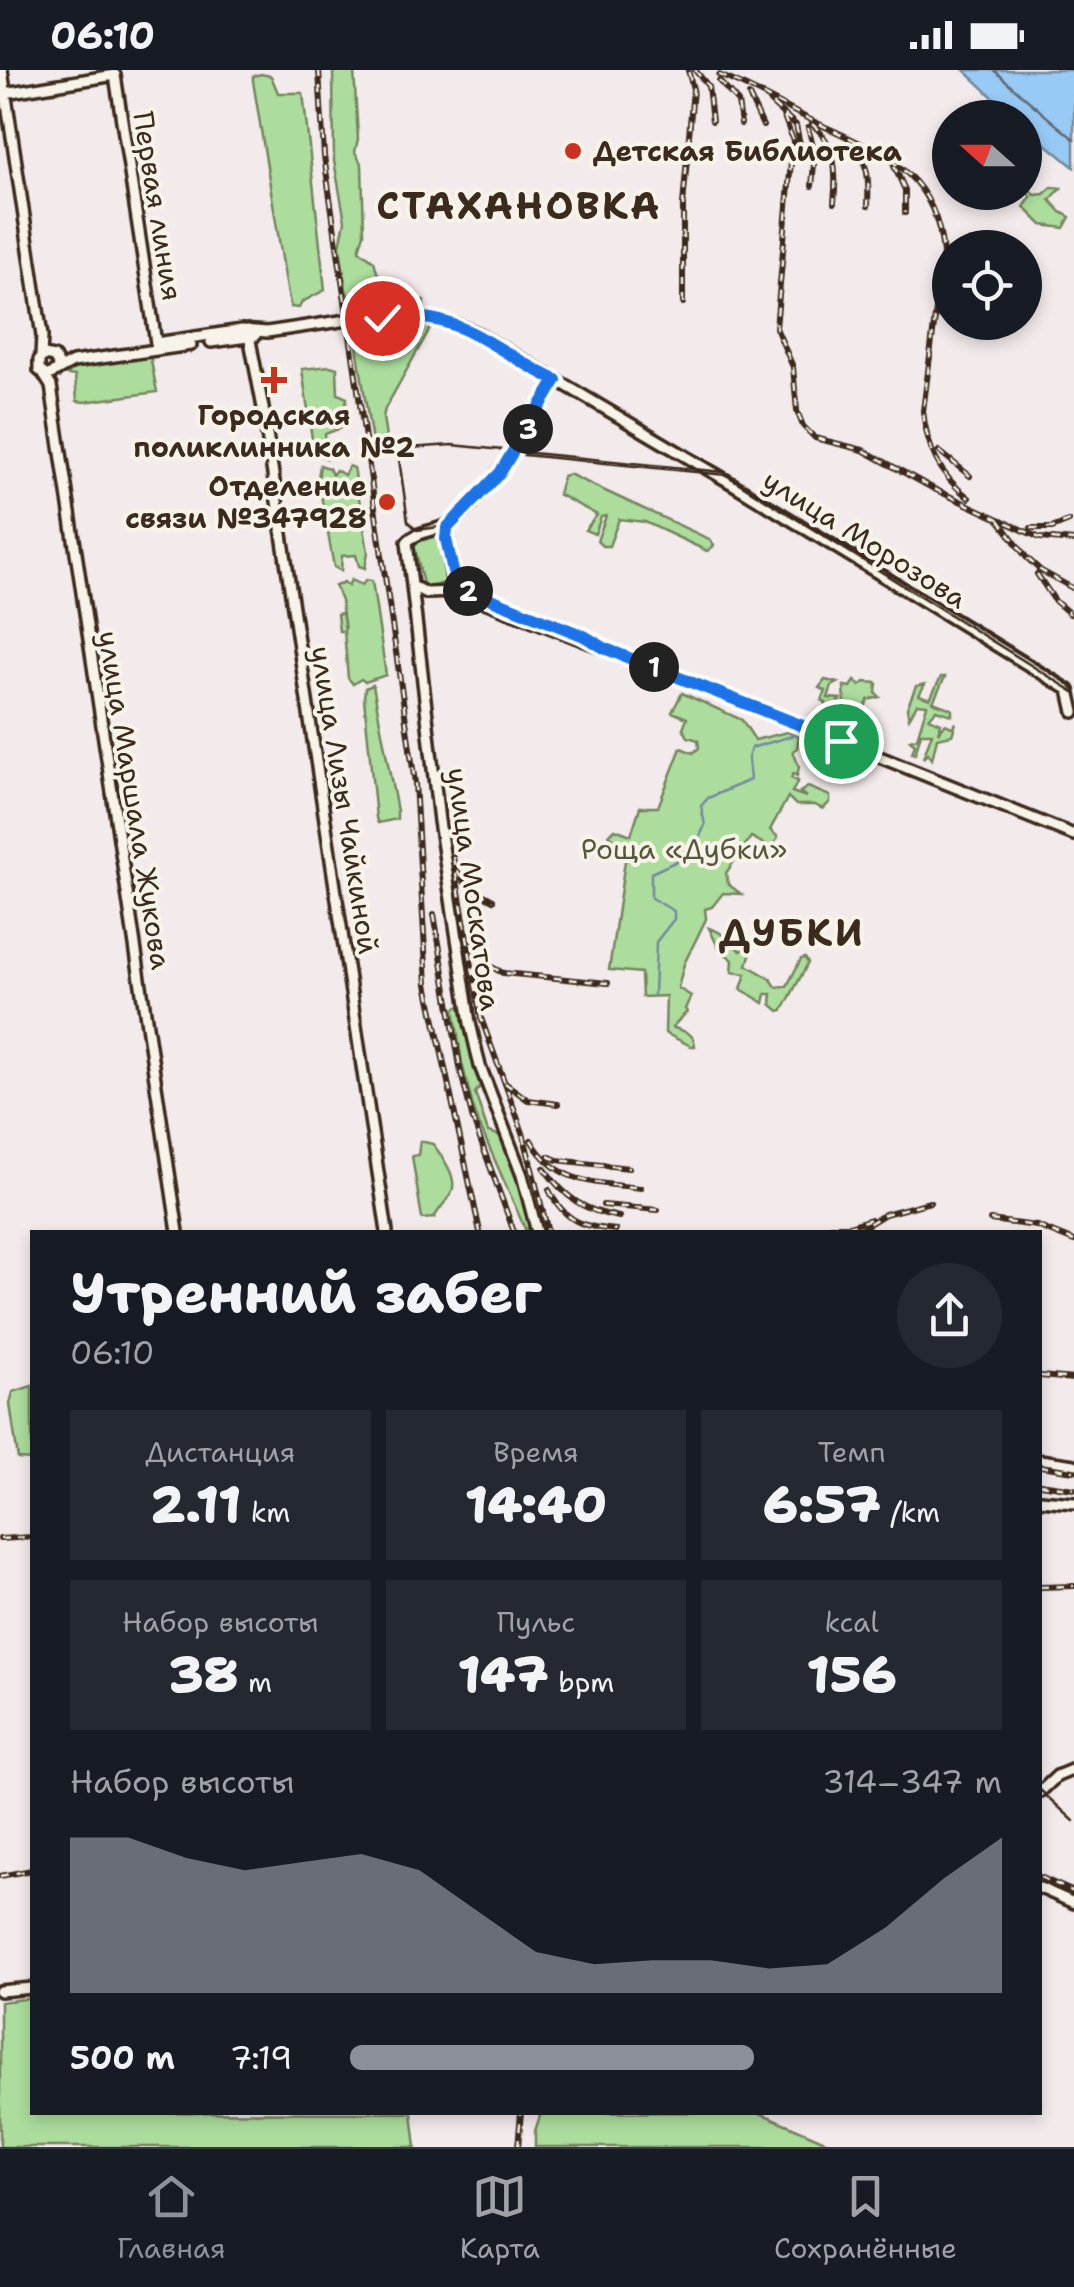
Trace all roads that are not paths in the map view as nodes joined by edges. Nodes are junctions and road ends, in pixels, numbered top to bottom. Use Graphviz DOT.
graph roads {
  1 [pos="4,70"];
  2 [pos="8,93"];
  3 [pos="253,334"];
  4 [pos="41,357"];
  5 [pos="52,373"];
  6 [pos="556,380"];
  7 [pos="450,525"];
  8 [pos="433,532"];
  9 [pos="446,539"];
  10 [pos="452,579"];
  11 [pos="414,590"];
  12 [pos="445,590"];
  13 [pos="426,592"];
  14 [pos="414,605"];
  15 [pos="606,649"];
  16 [pos="1071,698"];
  17 [pos="1074,712"];
  18 [pos="1074,836"];
  19 [pos="175,1230"];
  20 [pos="387,1230"];
  21 [pos="536,1230"];
  22 [pos="1042,1460"];
  23 [pos="1074,1465"];
  24 [pos="1042,1500"];
  25 [pos="1074,1503"];
  26 [pos="1074,1769"];
  27 [pos="1042,1788"];
  28 [pos="1042,1889"];
  29 [pos="1074,1903"];
  30 [pos="30,1988"];
  31 [pos="0,1991"];
  1 -- 2 [label="main road"];
  2 -- 3 [label="main road, Первая линия"];
  2 -- 4 [label="main road"];
  3 -- 5 [label="main road"];
  3 -- 6 [label="main road, улица Морозова, bridge"];
  3 -- 20 [label="main road, улица Лизы Чайкиной"];
  4 -- 5 [label="main road"];
  4 -- 5 [label="main road"];
  5 -- 19 [label="main road, улица Маршала Жукова"];
  6 -- 7 [label="main road"];
  6 -- 16 [label="main road, улица Морозова"];
  7 -- 8 [label="main road"];
  7 -- 9 [label="main road"];
  8 -- 9 [label="main road"];
  8 -- 11 [label="main road, улица Москатова"];
  9 -- 10 [label="main road"];
  10 -- 12 [label="main road"];
  10 -- 15 [label="main road"];
  11 -- 13 [label="main road"];
  11 -- 14 [label="main road, улица Москатова"];
  12 -- 13 [label="main road"];
  12 -- 15 [label="main road"];
  13 -- 14 [label="main road"];
  14 -- 21 [label="main road, улица Москатова"];
  15 -- 18 [label="main road"];
  16 -- 17 [label="main road, улица Морозова"];
  22 -- 23 [label="main road"];
  24 -- 25 [label="main road"];
  26 -- 27 [label="main road"];
  28 -- 29 [label="main road"];
  30 -- 31 [label="main road"];
}
